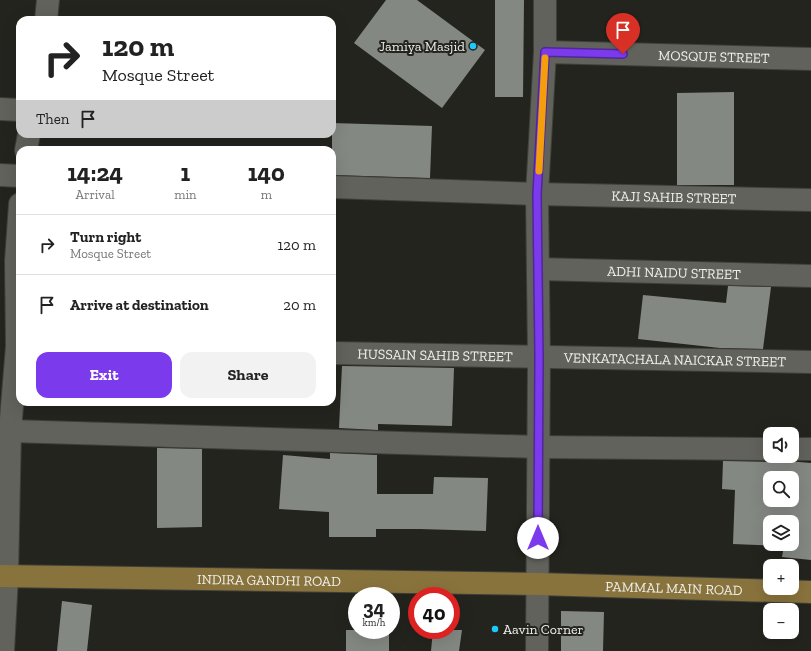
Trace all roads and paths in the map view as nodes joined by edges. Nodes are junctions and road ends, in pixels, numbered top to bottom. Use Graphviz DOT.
graph roads {
  1 [pos="48,0"];
  2 [pos="545,0"];
  3 [pos="46,16"];
  4 [pos="545,52"];
  5 [pos="811,59"];
  6 [pos="0,109"];
  7 [pos="16,110"];
  8 [pos="0,175"];
  9 [pos="16,176"];
  10 [pos="336,187"];
  11 [pos="537,194"];
  12 [pos="811,200"];
  13 [pos="16,223"];
  14 [pos="8,262"];
  15 [pos="538,269"];
  16 [pos="811,276"];
  17 [pos="12,346"];
  18 [pos="336,353"];
  19 [pos="539,357"];
  20 [pos="811,362"];
  21 [pos="10,431"];
  22 [pos="538,447"];
  23 [pos="763,449"];
  24 [pos="799,449"];
  25 [pos="811,449"];
  26 [pos="4,576"];
  27 [pos="538,584"];
  28 [pos="811,592"];
  29 [pos="3,651"];
  30 [pos="537,651"];
  1 -- 3 [label="street"];
  2 -- 4 [label="street"];
  4 -- 5 [label="street, MOSQUE STREET"];
  4 -- 11 [label="street"];
  6 -- 7 [label="street"];
  8 -- 9 [label="street"];
  10 -- 11 [label="street, KAJI SAHIB STREET"];
  11 -- 12 [label="street, KAJI SAHIB STREET"];
  11 -- 15 [label="street"];
  13 -- 14 [label="street"];
  14 -- 17 [label="street"];
  15 -- 16 [label="street, ADHI NAIDU STREET"];
  15 -- 19 [label="street"];
  17 -- 21 [label="street"];
  18 -- 19 [label="street, HUSSAIN SAHIB STREET"];
  19 -- 20 [label="street, VENKATACHALA NAICKAR STREET"];
  19 -- 22 [label="street"];
  21 -- 22 [label="street"];
  21 -- 26 [label="street"];
  22 -- 23 [label="street"];
  22 -- 27 [label="street"];
  24 -- 25 [label="street"];
  26 -- 27 [label="main road, INDIRA GANDHI ROAD"];
  26 -- 29 [label="street"];
  27 -- 28 [label="main road, PAMMAL MAIN ROAD"];
  27 -- 30 [label="street"];
}
